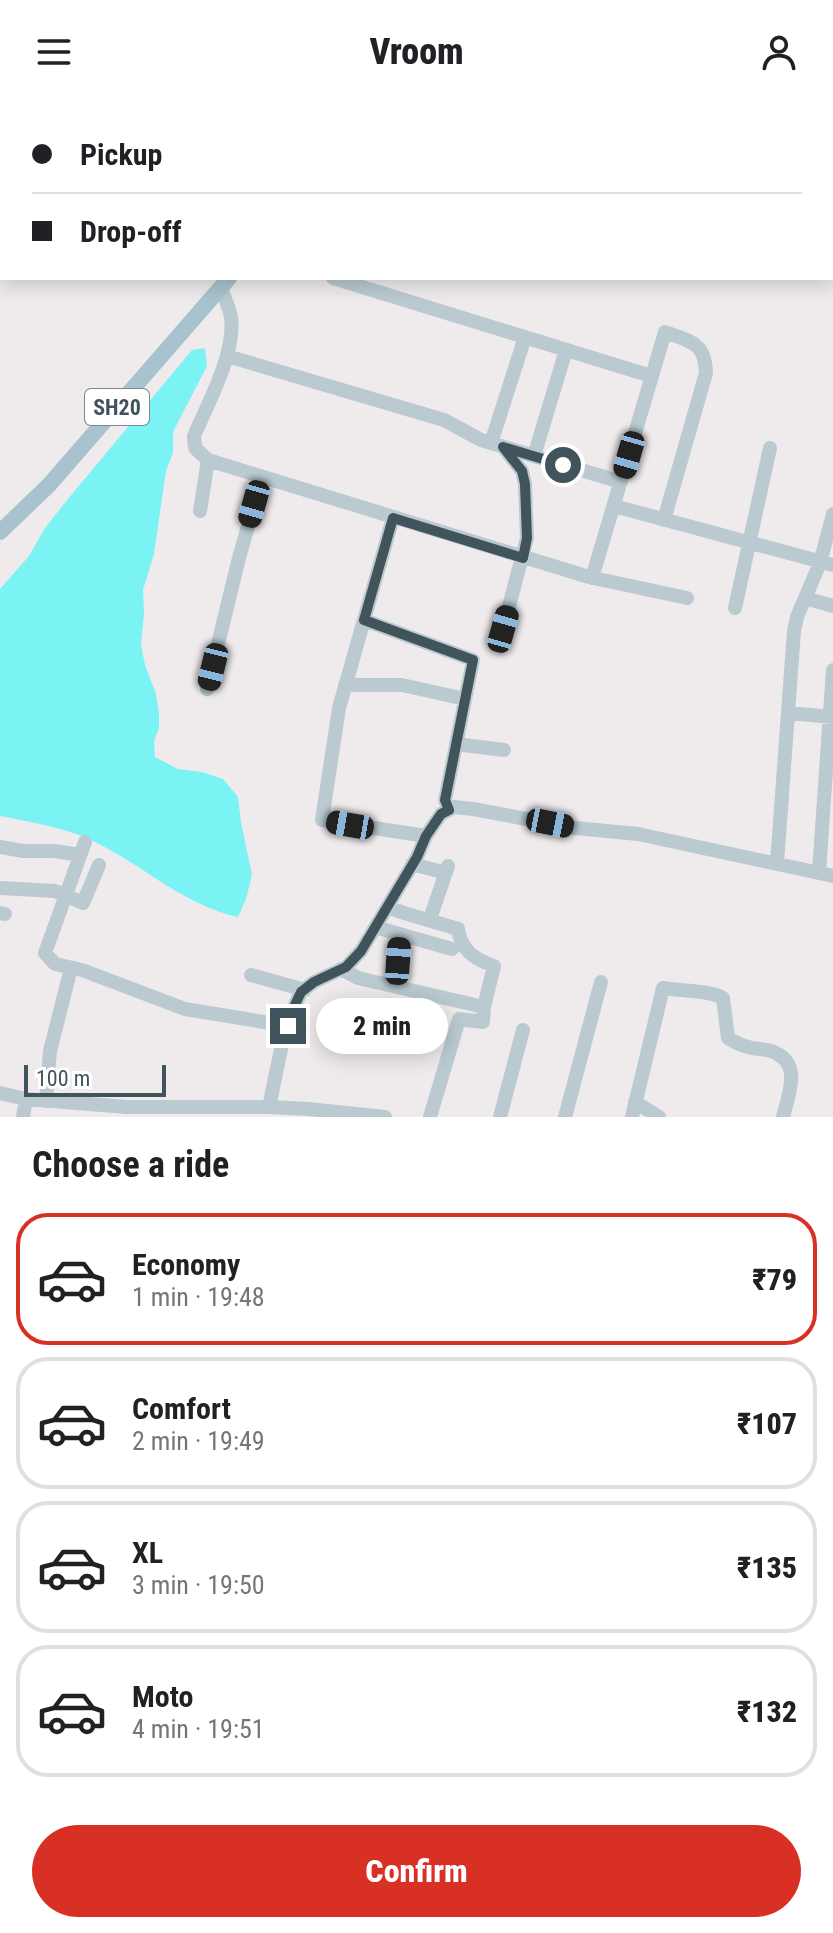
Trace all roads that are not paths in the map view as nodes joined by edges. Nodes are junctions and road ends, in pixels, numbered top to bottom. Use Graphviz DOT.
graph roads {
  1 [pos="340,280"];
  2 [pos="225,283"];
  3 [pos="525,337"];
  4 [pos="566,350"];
  5 [pos="227,356"];
  6 [pos="651,376"];
  7 [pos="497,445"];
  8 [pos="770,448"];
  9 [pos="534,456"];
  10 [pos="208,460"];
  11 [pos="262,477"];
  12 [pos="621,482"];
  13 [pos="614,506"];
  14 [pos="200,511"];
  15 [pos="833,514"];
  16 [pos="393,518"];
  17 [pos="664,520"];
  18 [pos="0,532"];
  19 [pos="750,544"];
  20 [pos="523,558"];
  21 [pos="826,564"];
  22 [pos="592,578"];
  23 [pos="687,598"];
  24 [pos="805,598"];
  25 [pos="833,606"];
  26 [pos="735,608"];
  27 [pos="364,620"];
  28 [pos="503,629"];
  29 [pos="833,670"];
  30 [pos="345,685"];
  31 [pos="207,689"];
  32 [pos="465,699"];
  33 [pos="788,713"];
  34 [pos="831,717"];
  35 [pos="456,744"];
  36 [pos="504,750"];
  37 [pos="449,810"];
  38 [pos="426,836"];
  39 [pos="0,847"];
  40 [pos="777,863"];
  41 [pos="412,864"];
  42 [pos="99,865"];
  43 [pos="826,874"];
  44 [pos="0,888"];
  45 [pos="65,895"];
  46 [pos="387,907"];
  47 [pos="430,919"];
  48 [pos="375,927"];
  49 [pos="400,934"];
  50 [pos="452,949"];
  51 [pos="71,968"];
  52 [pos="341,969"];
  53 [pos="251,975"];
  54 [pos="601,982"];
  55 [pos="396,987"];
  56 [pos="305,990"];
  57 [pos="484,1007"];
  58 [pos="288,1026"];
  59 [pos="523,1030"];
  60 [pos="0,1093"];
  61 [pos="26,1099"];
  62 [pos="46,1101"];
  63 [pos="261,1110"];
  64 [pos="634,1110"];
  65 [pos="126,1112"];
  66 [pos="351,1115"];
  67 [pos="23,1117"];
  68 [pos="385,1117"];
  69 [pos="430,1117"];
  70 [pos="500,1117"];
  71 [pos="565,1117"];
  72 [pos="659,1117"];
  73 [pos="783,1117"];
  1 -- 3 [label="street"];
  2 -- 5 [label="street"];
  2 -- 18 [label="main road, SH20"];
  3 -- 4 [label="street"];
  3 -- 7 [label="street"];
  4 -- 6 [label="street"];
  4 -- 9 [label="street"];
  5 -- 7 [label="street"];
  5 -- 10 [label="street"];
  6 -- 12 [label="street"];
  6 -- 17 [label="street"];
  7 -- 9 [label="street"];
  7 -- 20 [label="street"];
  8 -- 19 [label="street"];
  9 -- 12 [label="street"];
  10 -- 11 [label="street"];
  10 -- 14 [label="street"];
  11 -- 16 [label="street"];
  11 -- 31 [label="street"];
  12 -- 13 [label="street"];
  13 -- 17 [label="street"];
  13 -- 22 [label="street"];
  15 -- 21 [label="street"];
  16 -- 20 [label="street"];
  16 -- 27 [label="street"];
  17 -- 19 [label="street"];
  19 -- 21 [label="street"];
  19 -- 26 [label="street"];
  20 -- 22 [label="street"];
  20 -- 28 [label="street"];
  21 -- 24 [label="street"];
  22 -- 23 [label="street"];
  24 -- 25 [label="street"];
  24 -- 33 [label="street"];
  27 -- 30 [label="street"];
  27 -- 32 [label="street"];
  29 -- 34 [label="street"];
  30 -- 32 [label="street"];
  30 -- 38 [label="street"];
  32 -- 35 [label="street"];
  33 -- 34 [label="street"];
  33 -- 40 [label="street"];
  34 -- 43 [label="street"];
  35 -- 36 [label="street"];
  35 -- 37 [label="street"];
  37 -- 38 [label="street"];
  37 -- 40 [label="street"];
  38 -- 41 [label="street"];
  39 -- 45 [label="street"];
  40 -- 43 [label="street"];
  41 -- 46 [label="street"];
  41 -- 47 [label="street"];
  42 -- 45 [label="street"];
  44 -- 45 [label="street"];
  45 -- 51 [label="street"];
  46 -- 47 [label="street"];
  46 -- 48 [label="street"];
  47 -- 57 [label="street"];
  48 -- 49 [label="street"];
  48 -- 52 [label="street"];
  49 -- 50 [label="street"];
  49 -- 55 [label="street"];
  51 -- 58 [label="street"];
  51 -- 62 [label="street"];
  52 -- 55 [label="street"];
  52 -- 56 [label="street"];
  53 -- 56 [label="street"];
  54 -- 71 [label="street"];
  55 -- 57 [label="street"];
  56 -- 58 [label="street"];
  57 -- 69 [label="street"];
  58 -- 63 [label="street"];
  59 -- 70 [label="street"];
  60 -- 61 [label="street"];
  61 -- 62 [label="street"];
  61 -- 67 [label="street"];
  62 -- 65 [label="street"];
  63 -- 65 [label="street"];
  63 -- 66 [label="street"];
  64 -- 72 [label="street"];
  64 -- 73 [label="street"];
  66 -- 68 [label="street"];
}
